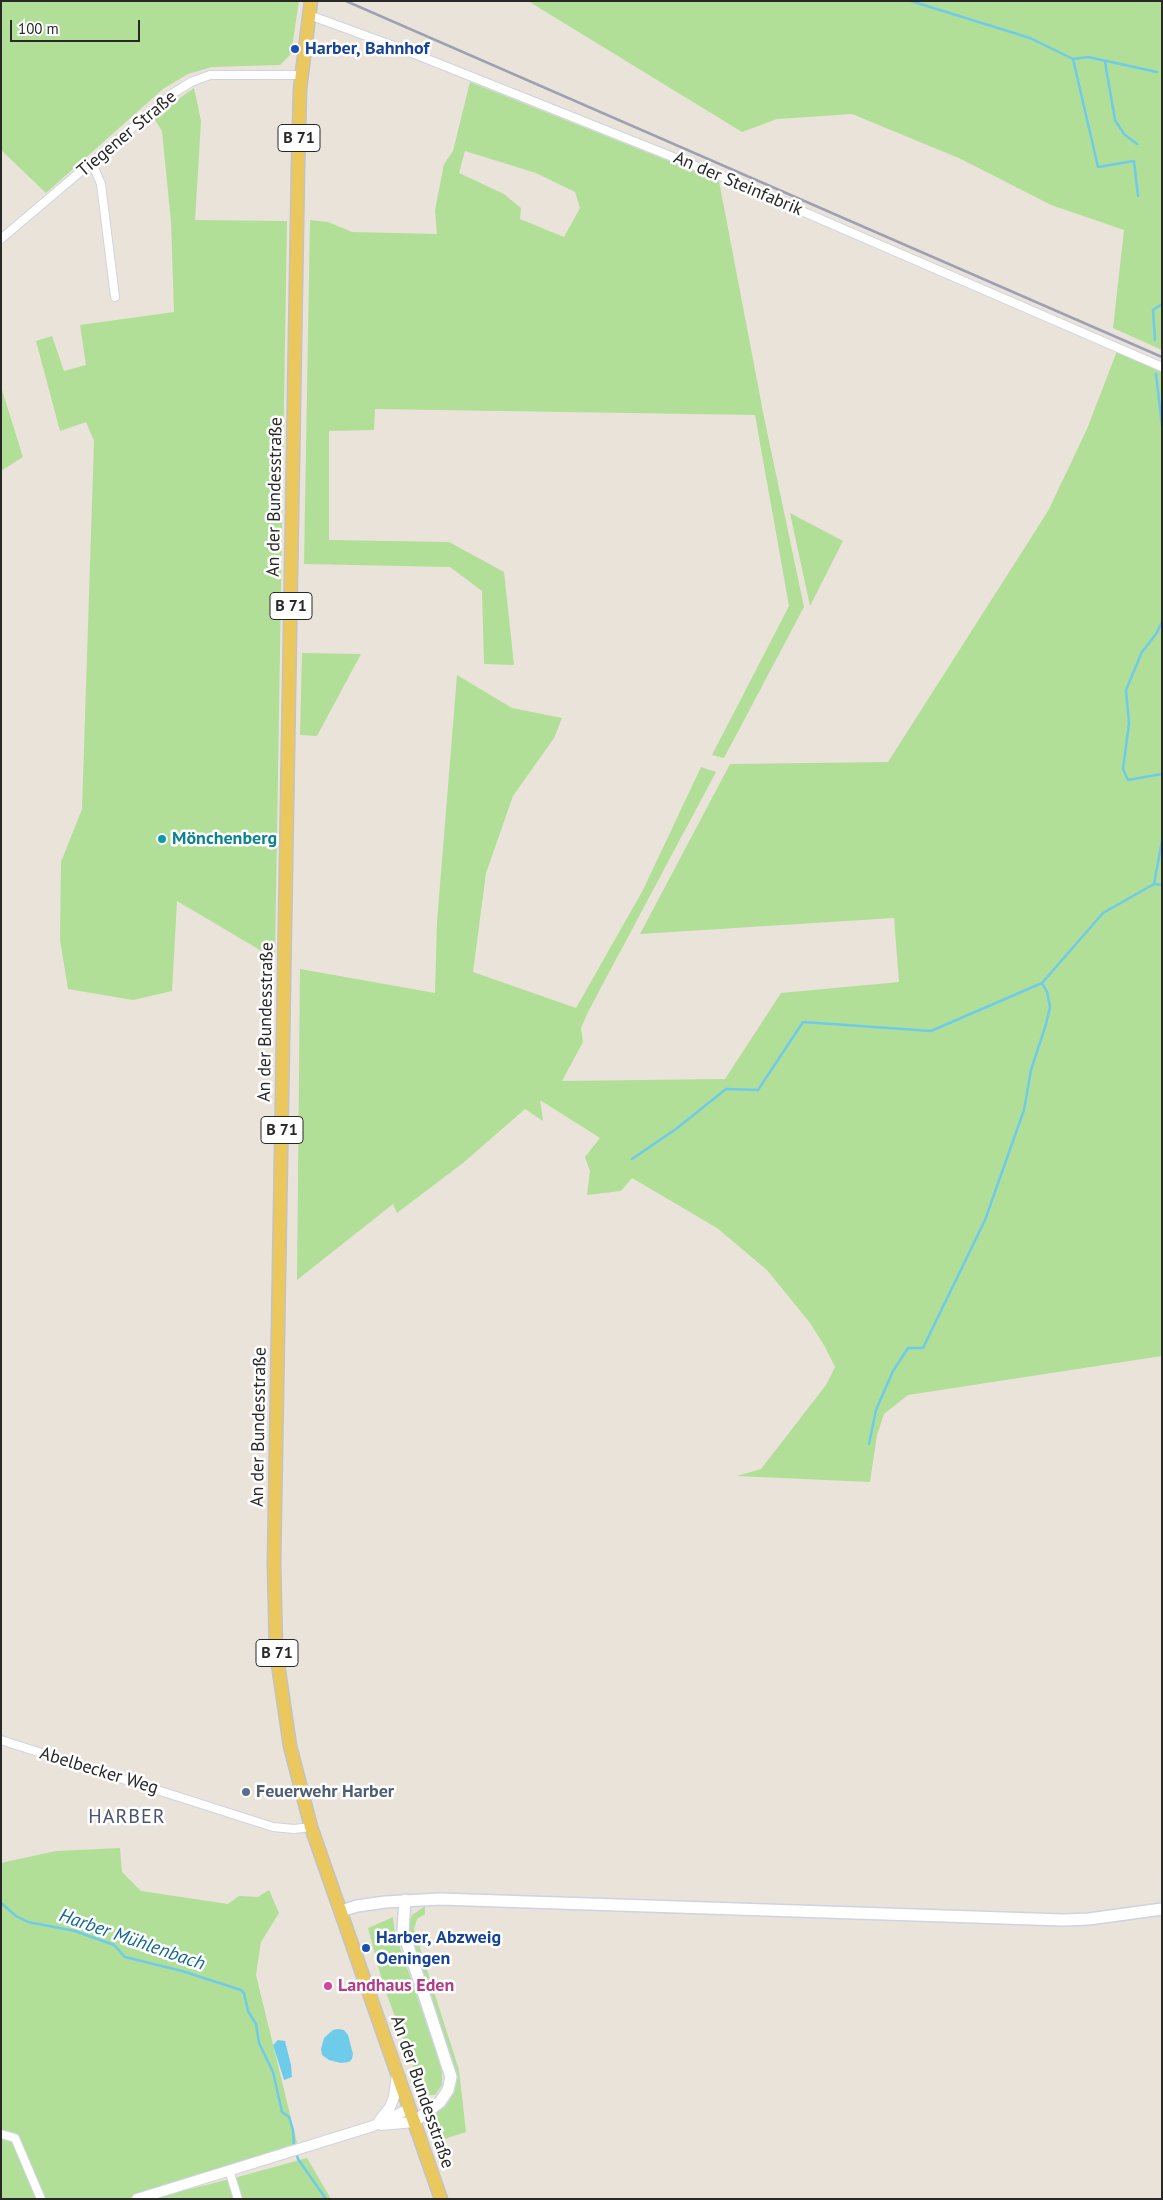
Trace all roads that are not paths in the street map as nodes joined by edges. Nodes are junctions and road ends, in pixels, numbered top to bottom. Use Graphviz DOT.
graph roads {
  1 [pos="311,1"];
  2 [pos="309,15"];
  3 [pos="301,75"];
  4 [pos="92,164"];
  5 [pos="1,239"];
  6 [pos="115,297"];
  7 [pos="1162,367"];
  8 [pos="1,1740"];
  9 [pos="312,1827"];
  10 [pos="405,1900"];
  11 [pos="1162,1909"];
  12 [pos="341,1911"];
  13 [pos="397,2074"];
  14 [pos="409,2109"];
  15 [pos="414,2122"];
  16 [pos="373,2126"];
  17 [pos="1,2134"];
  18 [pos="229,2170"];
  19 [pos="41,2199"];
  20 [pos="137,2199"];
  21 [pos="238,2199"];
  22 [pos="441,2199"];
  1 -- 2 [label="main road, An der Bundesstraße / B 71"];
  2 -- 3 [label="main road, An der Bundesstraße / B 71"];
  2 -- 7 [label="street, An der Steinfabrik"];
  3 -- 4 [label="street, Tiegener Straße"];
  3 -- 9 [label="main road, An der Bundesstraße / B 71"];
  4 -- 5 [label="street, Tiegener Straße"];
  4 -- 6 [label="street"];
  8 -- 9 [label="street, Abelbecker Weg"];
  9 -- 12 [label="main road, An der Bundesstraße / B 71"];
  10 -- 11 [label="main road"];
  10 -- 12 [label="main road"];
  10 -- 15 [label="main road"];
  12 -- 13 [label="main road, An der Bundesstraße / B 71"];
  13 -- 14 [label="main road, An der Bundesstraße / B 71"];
  13 -- 16 [label="street"];
  14 -- 15 [label="main road, An der Bundesstraße / B 71"];
  14 -- 16 [label="street"];
  15 -- 16 [label="street"];
  15 -- 22 [label="main road, An der Bundesstraße / B 71"];
  16 -- 18 [label="street"];
  17 -- 19 [label="street"];
  18 -- 20 [label="street"];
  18 -- 21 [label="street"];
}
